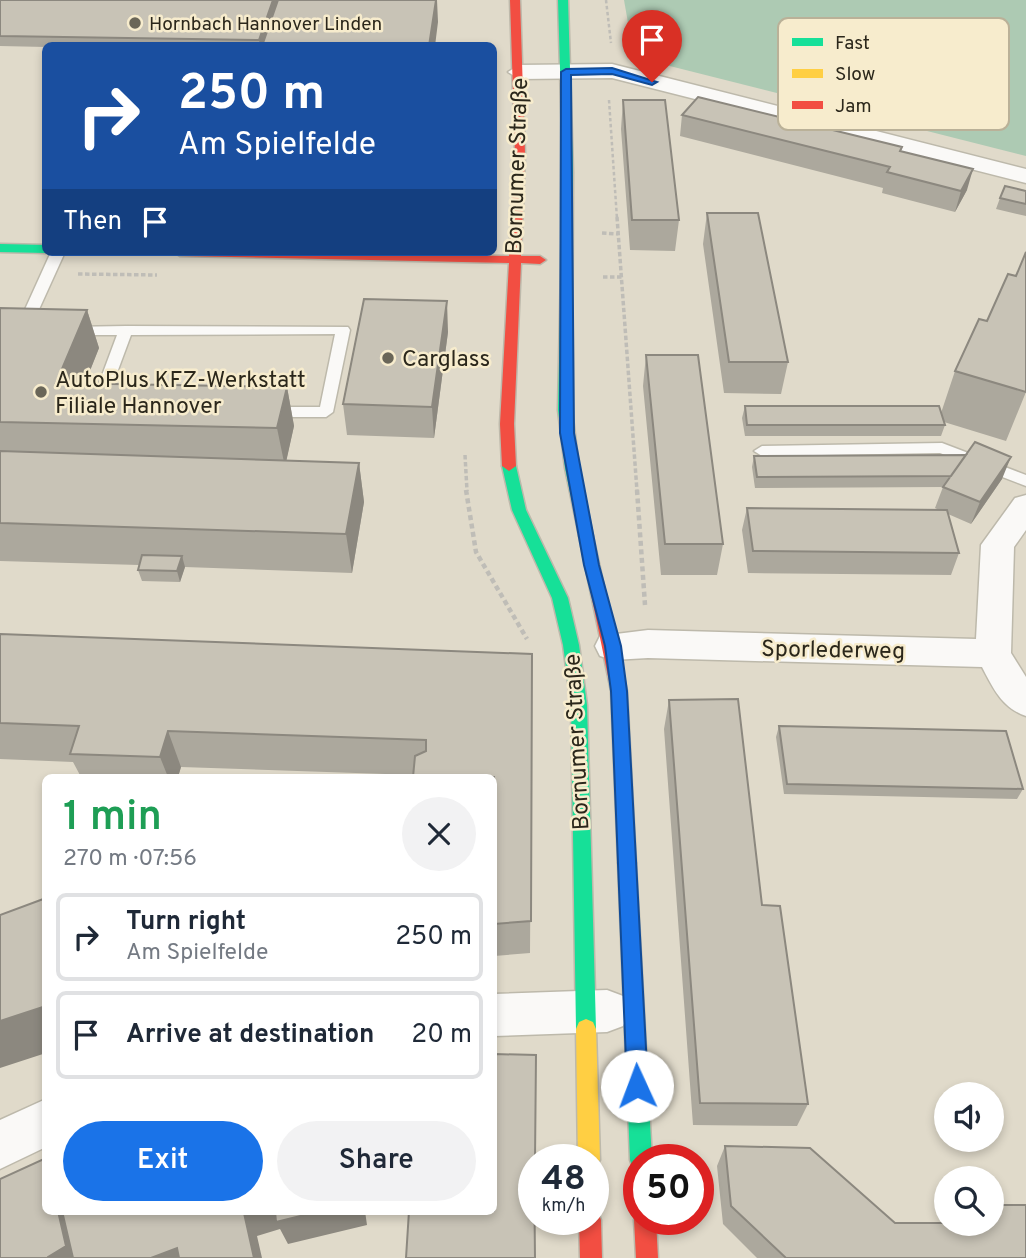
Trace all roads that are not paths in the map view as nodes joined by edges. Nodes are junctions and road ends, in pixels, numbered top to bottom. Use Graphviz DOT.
graph roads {
  1 [pos="515,0"];
  2 [pos="563,0"];
  3 [pos="519,72"];
  4 [pos="566,72"];
  5 [pos="778,113"];
  6 [pos="845,130"];
  7 [pos="1026,176"];
  8 [pos="0,248"];
  9 [pos="42,249"];
  10 [pos="56,256"];
  11 [pos="346,256"];
  12 [pos="513,260"];
  13 [pos="566,260"];
  14 [pos="126,330"];
  15 [pos="56,331"];
  16 [pos="23,334"];
  17 [pos="109,410"];
  18 [pos="258,412"];
  19 [pos="762,451"];
  20 [pos="1026,481"];
  21 [pos="1026,506"];
  22 [pos="613,646"];
  23 [pos="993,653"];
  24 [pos="1026,701"];
  25 [pos="586,1010"];
  26 [pos="635,1011"];
  27 [pos="497,1015"];
  28 [pos="42,1124"];
  29 [pos="589,1144"];
  30 [pos="640,1144"];
  31 [pos="0,1145"];
  32 [pos="590,1235"];
  33 [pos="646,1235"];
  34 [pos="591,1258"];
  35 [pos="647,1258"];
  1 -- 3 [label="main road, Bornumer Straße"];
  2 -- 4 [label="main road, Bornumer Straße"];
  3 -- 4 [label="street"];
  3 -- 12 [label="main road, Bornumer Straße"];
  4 -- 5 [label="street"];
  4 -- 13 [label="main road, Bornumer Straße"];
  6 -- 7 [label="street"];
  8 -- 9 [label="main road"];
  10 -- 16 [label="lane"];
  11 -- 12 [label="main road"];
  12 -- 13 [label="main road"];
  12 -- 25 [label="main road, Bornumer Straße"];
  13 -- 22 [label="main road, Bornumer Straße"];
  14 -- 15 [label="lane"];
  14 -- 17 [label="lane"];
  14 -- 18 [label="lane"];
  19 -- 20 [label="lane"];
  21 -- 23 [label="street"];
  22 -- 23 [label="street, Sporlederweg"];
  22 -- 26 [label="main road, Bornumer Straße"];
  23 -- 24 [label="street"];
  25 -- 26 [label="street"];
  25 -- 27 [label="street"];
  25 -- 29 [label="main road, Bornumer Straße"];
  26 -- 30 [label="main road, Bornumer Straße"];
  28 -- 31 [label="street"];
  32 -- 34 [label="main road"];
  33 -- 35 [label="main road"];
}
